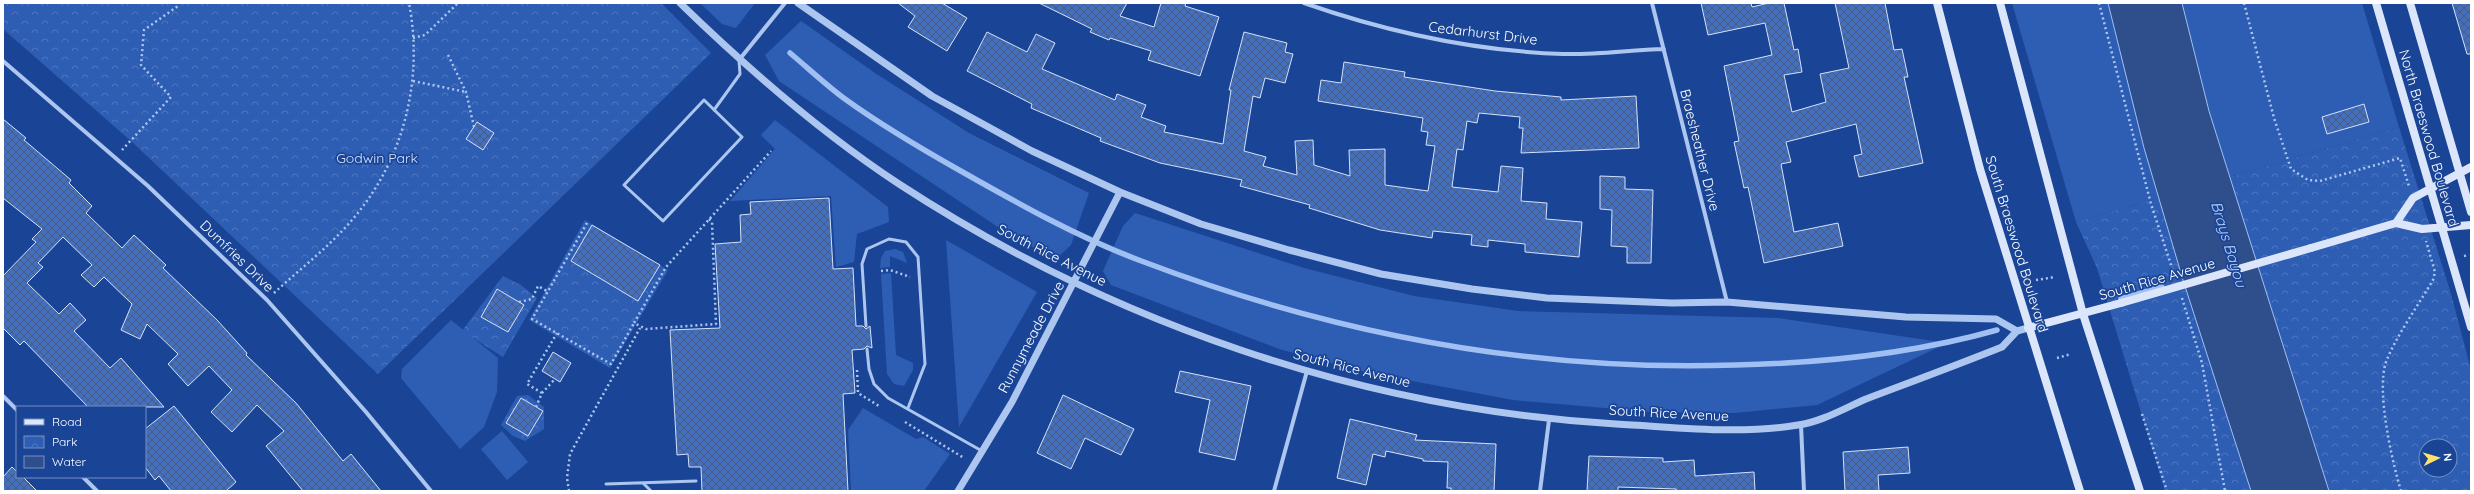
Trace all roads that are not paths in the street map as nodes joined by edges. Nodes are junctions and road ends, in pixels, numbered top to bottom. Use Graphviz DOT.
graph roads {
  1 [pos="680,3"];
  2 [pos="785,3"];
  3 [pos="798,3"];
  4 [pos="1304,3"];
  5 [pos="1652,3"];
  6 [pos="1936,3"];
  7 [pos="2000,3"];
  8 [pos="2376,3"];
  9 [pos="2410,3"];
  10 [pos="1664,49"];
  11 [pos="3,60"];
  12 [pos="739,60"];
  13 [pos="714,110"];
  14 [pos="2471,167"];
  15 [pos="2459,172"];
  16 [pos="2430,187"];
  17 [pos="1120,192"];
  18 [pos="2471,212"];
  19 [pos="2396,223"];
  20 [pos="2471,225"];
  21 [pos="2442,228"];
  22 [pos="1074,284"];
  23 [pos="1727,302"];
  24 [pos="2083,314"];
  25 [pos="866,326"];
  26 [pos="2471,327"];
  27 [pos="2028,328"];
  28 [pos="2017,330"];
  29 [pos="867,349"];
  30 [pos="1307,371"];
  31 [pos="3,396"];
  32 [pos="908,408"];
  33 [pos="16,409"];
  34 [pos="1549,420"];
  35 [pos="1801,425"];
  36 [pos="982,451"];
  37 [pos="84,478"];
  38 [pos="696,481"];
  39 [pos="643,483"];
  40 [pos="606,484"];
  41 [pos="97,491"];
  42 [pos="431,491"];
  43 [pos="651,491"];
  44 [pos="958,491"];
  45 [pos="1274,491"];
  46 [pos="1540,491"];
  47 [pos="1804,491"];
  48 [pos="2080,491"];
  49 [pos="2140,491"];
  1 -- 12 [label="street, South Rice Avenue"];
  2 -- 12 [label="street"];
  3 -- 17 [label="street"];
  4 -- 10 [label="street, Cedarhurst Drive"];
  5 -- 10 [label="street, Braesheather Drive"];
  6 -- 27 [label="main road, South Braeswood Boulevard"];
  7 -- 24 [label="main road"];
  8 -- 16 [label="main road, North Braeswood Boulevard"];
  9 -- 15 [label="main road, North Braeswood Boulevard"];
  10 -- 23 [label="street, Braesheather Drive"];
  11 -- 42 [label="street, Dumfries Drive"];
  12 -- 13 [label="lane"];
  12 -- 22 [label="street, South Rice Avenue"];
  13 -- 13 [label="lane"];
  14 -- 15 [label="main road"];
  15 -- 16 [label="main road"];
  15 -- 18 [label="main road, North Braeswood Boulevard"];
  16 -- 19 [label="main road"];
  16 -- 21 [label="main road, North Braeswood Boulevard"];
  17 -- 22 [label="street, Runnymeade Drive"];
  17 -- 23 [label="street"];
  19 -- 21 [label="main road, South Rice Avenue"];
  19 -- 24 [label="main road, South Rice Avenue, bridge"];
  20 -- 21 [label="main road, South Rice Avenue"];
  21 -- 26 [label="main road, North Braeswood Boulevard"];
  22 -- 30 [label="street, South Rice Avenue"];
  22 -- 36 [label="street, Runnymeade Drive"];
  23 -- 28 [label="street"];
  24 -- 27 [label="main road, South Rice Avenue"];
  24 -- 49 [label="main road"];
  25 -- 32 [label="lane"];
  27 -- 28 [label="street, South Rice Avenue"];
  27 -- 48 [label="main road, South Braeswood Boulevard"];
  28 -- 35 [label="street, South Rice Avenue"];
  29 -- 32 [label="lane"];
  30 -- 34 [label="street, South Rice Avenue"];
  30 -- 45 [label="street"];
  31 -- 33 [label="street"];
  32 -- 36 [label="lane"];
  34 -- 35 [label="street, South Rice Avenue"];
  34 -- 46 [label="street"];
  35 -- 47 [label="street"];
  36 -- 44 [label="street, Runnymeade Drive"];
  37 -- 41 [label="street"];
  38 -- 39 [label="lane"];
  39 -- 40 [label="lane"];
  39 -- 43 [label="lane"];
}
